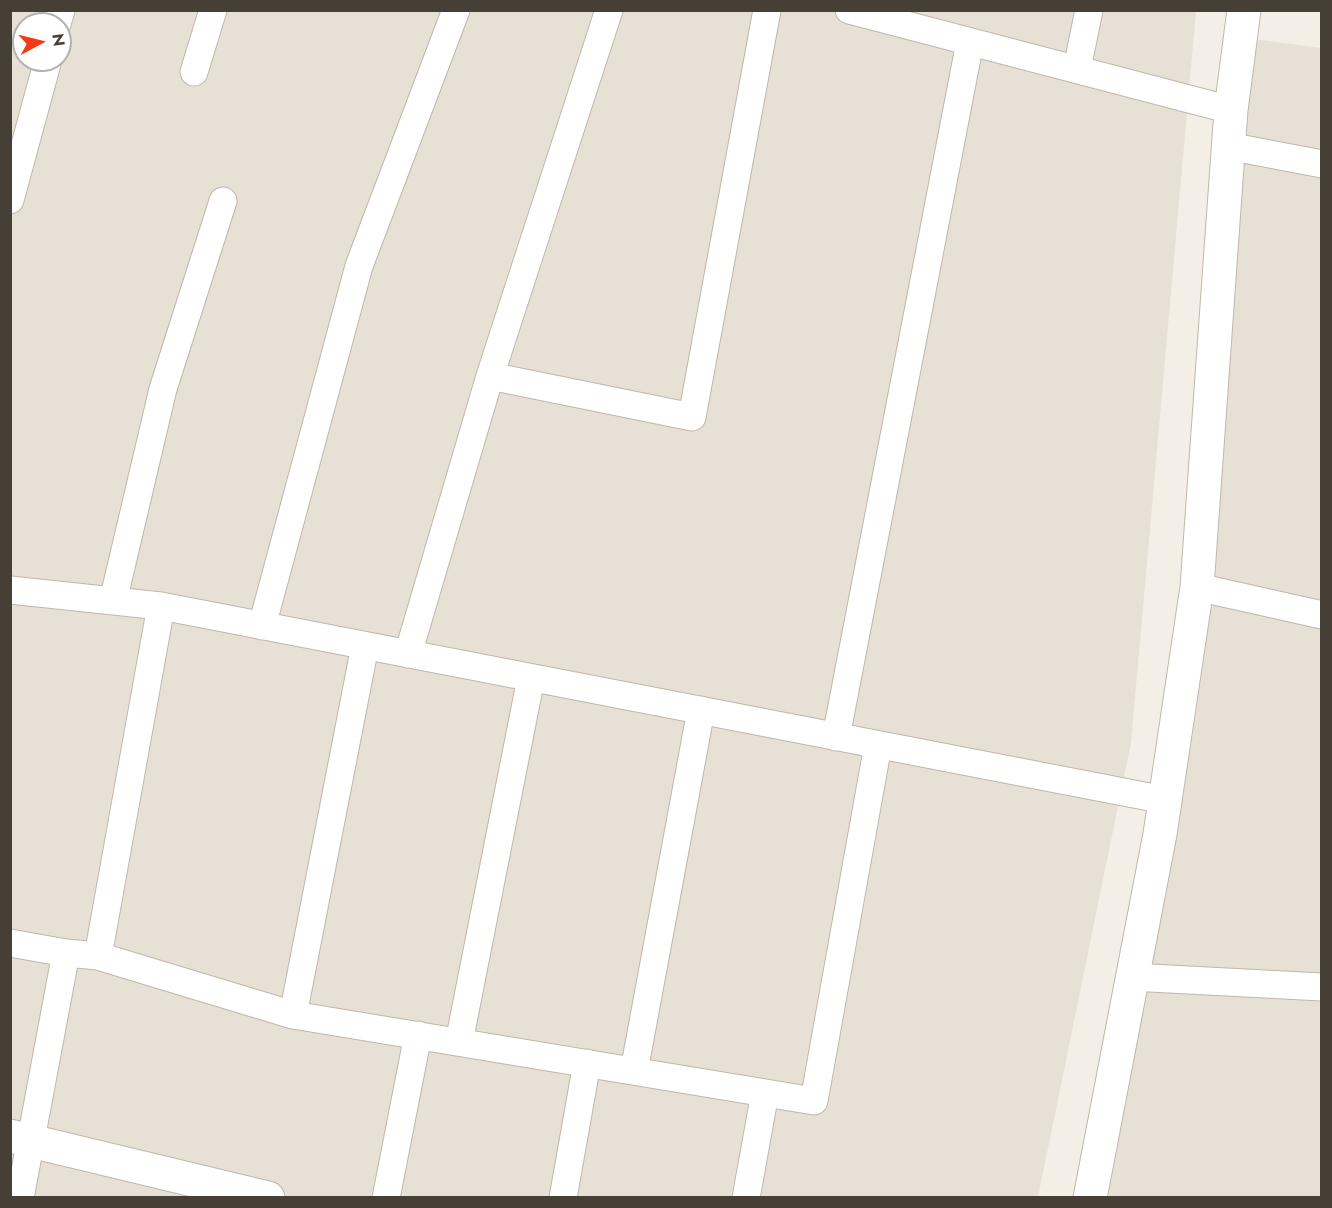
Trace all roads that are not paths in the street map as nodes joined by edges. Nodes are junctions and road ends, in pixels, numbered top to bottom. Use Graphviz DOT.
graph roads {
  1 [pos="213,10"];
  2 [pos="456,10"];
  3 [pos="609,10"];
  4 [pos="767,10"];
  5 [pos="849,10"];
  6 [pos="1089,10"];
  7 [pos="1244,10"];
  8 [pos="970,42"];
  9 [pos="1077,69"];
  10 [pos="45,72"];
  11 [pos="194,72"];
  12 [pos="1231,110"];
  13 [pos="1228,146"];
  14 [pos="1322,164"];
  15 [pos="10,200"];
  16 [pos="223,201"];
  17 [pos="490,376"];
  18 [pos="1197,587"];
  19 [pos="10,590"];
  20 [pos="113,601"];
  21 [pos="161,606"];
  22 [pos="1322,615"];
  23 [pos="262,626"];
  24 [pos="365,646"];
  25 [pos="408,654"];
  26 [pos="531,678"];
  27 [pos="701,710"];
  28 [pos="836,737"];
  29 [pos="878,745"];
  30 [pos="1165,800"];
  31 [pos="10,944"];
  32 [pos="66,953"];
  33 [pos="99,956"];
  34 [pos="1131,977"];
  35 [pos="1322,987"];
  36 [pos="293,1014"];
  37 [pos="418,1035"];
  38 [pos="459,1042"];
  39 [pos="587,1063"];
  40 [pos="634,1071"];
  41 [pos="765,1093"];
  42 [pos="17,1139"];
  43 [pos="20,1197"];
  44 [pos="268,1197"];
  45 [pos="386,1197"];
  46 [pos="563,1197"];
  47 [pos="746,1197"];
  48 [pos="1089,1197"];
  1 -- 11 [label="street"];
  2 -- 23 [label="street"];
  3 -- 17 [label="street"];
  4 -- 17 [label="street"];
  5 -- 8 [label="street"];
  6 -- 9 [label="street"];
  7 -- 12 [label="street"];
  8 -- 9 [label="street"];
  8 -- 28 [label="street"];
  9 -- 12 [label="street"];
  10 -- 15 [label="street"];
  12 -- 13 [label="street"];
  13 -- 14 [label="street"];
  13 -- 18 [label="street"];
  16 -- 20 [label="street"];
  17 -- 25 [label="street"];
  18 -- 22 [label="street"];
  18 -- 30 [label="street"];
  19 -- 20 [label="street"];
  20 -- 21 [label="street"];
  21 -- 23 [label="street"];
  21 -- 33 [label="street"];
  23 -- 24 [label="street"];
  24 -- 25 [label="street"];
  24 -- 36 [label="street"];
  25 -- 26 [label="street"];
  26 -- 27 [label="street"];
  26 -- 38 [label="street"];
  27 -- 28 [label="street"];
  27 -- 40 [label="street"];
  28 -- 29 [label="street"];
  29 -- 30 [label="street"];
  29 -- 41 [label="street"];
  30 -- 34 [label="street"];
  31 -- 32 [label="street"];
  32 -- 33 [label="street"];
  32 -- 42 [label="street"];
  33 -- 36 [label="street"];
  34 -- 35 [label="street"];
  34 -- 48 [label="street"];
  36 -- 37 [label="street"];
  37 -- 38 [label="street"];
  37 -- 45 [label="street"];
  38 -- 39 [label="street"];
  39 -- 40 [label="street"];
  39 -- 46 [label="street"];
  40 -- 41 [label="street"];
  41 -- 47 [label="street"];
  42 -- 43 [label="street"];
  42 -- 44 [label="street"];
}
